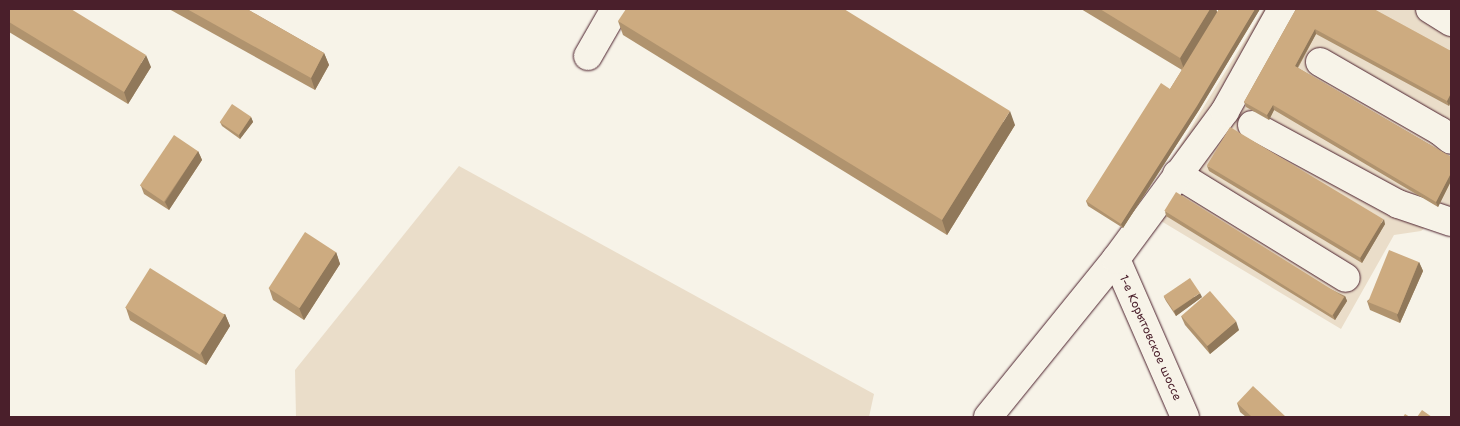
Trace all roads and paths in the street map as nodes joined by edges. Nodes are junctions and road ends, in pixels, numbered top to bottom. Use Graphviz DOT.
graph roads {
  1 [pos="615,9"];
  2 [pos="1282,9"];
  3 [pos="1430,9"];
  4 [pos="1451,22"];
  5 [pos="588,56"];
  6 [pos="1320,62"];
  7 [pos="1252,125"];
  8 [pos="1451,140"];
  9 [pos="1177,174"];
  10 [pos="1451,222"];
  11 [pos="1116,258"];
  12 [pos="1346,278"];
  13 [pos="988,417"];
  14 [pos="1185,417"];
  1 -- 5 [label="street"];
  2 -- 9 [label="street"];
  3 -- 4 [label="street"];
  6 -- 8 [label="street"];
  7 -- 10 [label="street"];
  9 -- 11 [label="street"];
  9 -- 12 [label="street"];
  11 -- 13 [label="street"];
  11 -- 14 [label="street, 1-е Корытовское шоссе"];
}
